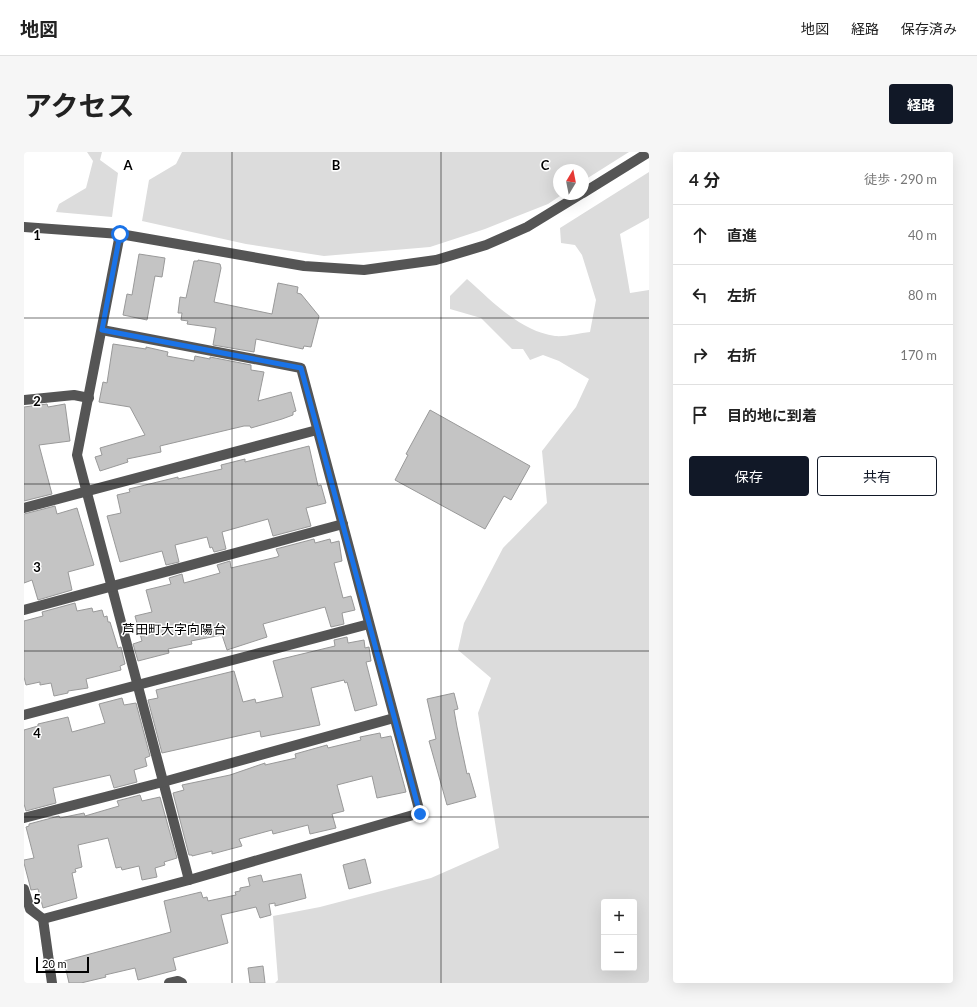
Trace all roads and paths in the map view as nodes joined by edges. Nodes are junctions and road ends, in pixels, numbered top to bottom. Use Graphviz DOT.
graph roads {
  1 [pos="649,152"];
  2 [pos="589,189"];
  3 [pos="571,200"];
  4 [pos="24,227"];
  5 [pos="120,234"];
  6 [pos="102,330"];
  7 [pos="89,398"];
  8 [pos="24,400"];
  9 [pos="317,430"];
  10 [pos="87,492"];
  11 [pos="24,508"];
  12 [pos="342,524"];
  13 [pos="112,587"];
  14 [pos="24,610"];
  15 [pos="369,624"];
  16 [pos="138,685"];
  17 [pos="24,715"];
  18 [pos="394,718"];
  19 [pos="163,782"];
  20 [pos="24,818"];
  21 [pos="189,880"];
  22 [pos="24,889"];
  23 [pos="43,919"];
  24 [pos="52,983"];
  25 [pos="169,983"];
  26 [pos="182,983"];
  1 -- 2 [label="street"];
  3 -- 5 [label="street"];
  4 -- 5 [label="street"];
  5 -- 6 [label="street"];
  6 -- 7 [label="street"];
  6 -- 9 [label="street"];
  7 -- 8 [label="street"];
  7 -- 10 [label="street"];
  9 -- 10 [label="street"];
  9 -- 12 [label="street"];
  10 -- 11 [label="street"];
  10 -- 13 [label="street"];
  12 -- 13 [label="street"];
  12 -- 15 [label="street"];
  13 -- 14 [label="street"];
  13 -- 16 [label="street"];
  15 -- 16 [label="street"];
  15 -- 18 [label="street"];
  16 -- 17 [label="street"];
  16 -- 19 [label="street"];
  18 -- 19 [label="street"];
  18 -- 21 [label="street"];
  19 -- 20 [label="street"];
  19 -- 21 [label="street"];
  21 -- 23 [label="street"];
  22 -- 23 [label="street"];
  23 -- 24 [label="street"];
  25 -- 26 [label="street"];
}
